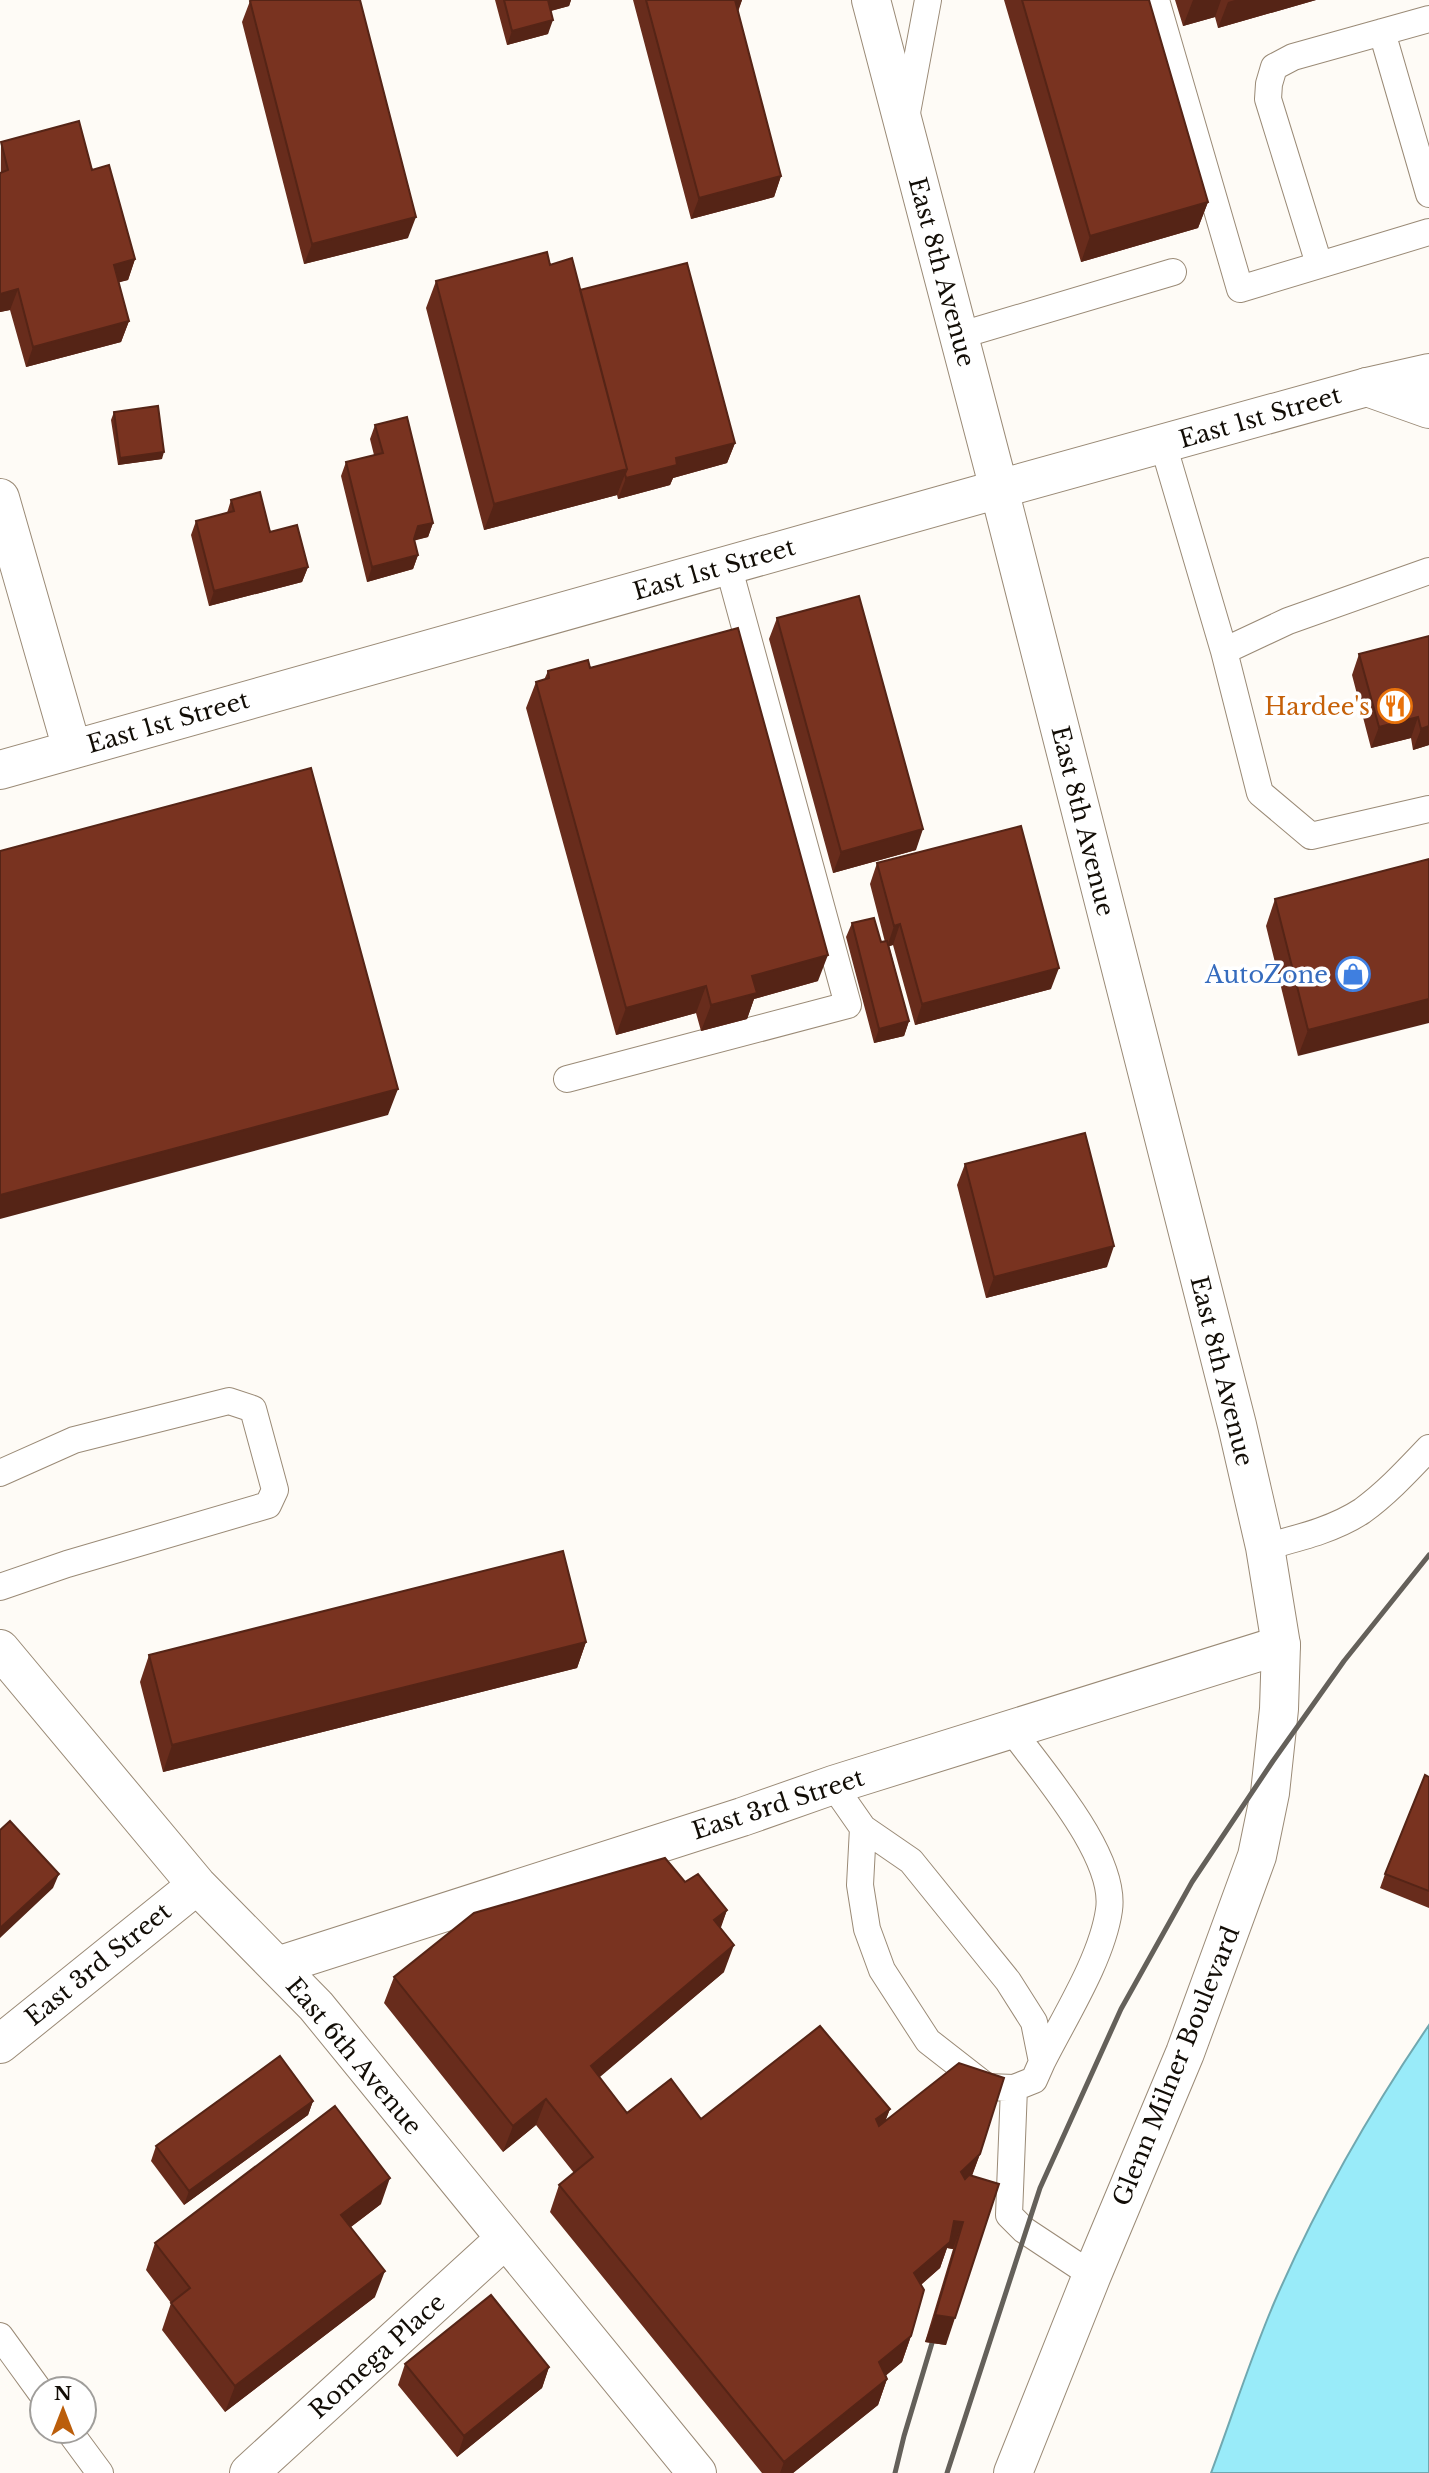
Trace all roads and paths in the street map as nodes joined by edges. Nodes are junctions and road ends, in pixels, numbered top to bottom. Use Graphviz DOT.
graph roads {
  1 [pos="871,0"];
  2 [pos="928,0"];
  3 [pos="1156,0"];
  4 [pos="1429,19"];
  5 [pos="1382,32"];
  6 [pos="904,127"];
  7 [pos="1429,194"];
  8 [pos="1429,232"];
  9 [pos="1319,264"];
  10 [pos="1172,272"];
  11 [pos="958,336"];
  12 [pos="1429,373"];
  13 [pos="1367,387"];
  14 [pos="1429,409"];
  15 [pos="1163,444"];
  16 [pos="999,489"];
  17 [pos="0,498"];
  18 [pos="728,565"];
  19 [pos="1429,571"];
  20 [pos="1224,651"];
  21 [pos="72,749"];
  22 [pos="0,770"];
  23 [pos="1429,809"];
  24 [pos="567,1079"];
  25 [pos="1429,1448"];
  26 [pos="0,1472"];
  27 [pos="1265,1547"];
  28 [pos="0,1587"];
  29 [pos="1281,1646"];
  30 [pos="0,1649"];
  31 [pos="1011,1730"];
  32 [pos="833,1786"];
  33 [pos="863,1828"];
  34 [pos="197,1885"];
  35 [pos="276,1966"];
  36 [pos="0,2044"];
  37 [pos="1042,2062"];
  38 [pos="1014,2088"];
  39 [pos="505,2239"];
  40 [pos="1091,2275"];
  41 [pos="0,2336"];
  42 [pos="28,2375"];
  43 [pos="79,2445"];
  44 [pos="100,2473"];
  45 [pos="249,2473"];
  46 [pos="697,2473"];
  47 [pos="1013,2473"];
  1 -- 6 [label="street, East 8th Avenue"];
  2 -- 6 [label="lane"];
  3 -- 9 [label="lane"];
  4 -- 5 [label="lane"];
  5 -- 7 [label="lane"];
  5 -- 9 [label="lane"];
  6 -- 11 [label="street, East 8th Avenue"];
  8 -- 9 [label="lane"];
  10 -- 11 [label="lane"];
  11 -- 16 [label="street, East 8th Avenue"];
  12 -- 13 [label="street, East 1st Street"];
  13 -- 14 [label="street"];
  13 -- 15 [label="street, East 1st Street"];
  15 -- 16 [label="street, East 1st Street"];
  15 -- 20 [label="lane"];
  16 -- 18 [label="street, East 1st Street"];
  16 -- 27 [label="street, East 8th Avenue"];
  17 -- 21 [label="street"];
  18 -- 21 [label="street, East 1st Street"];
  18 -- 24 [label="lane"];
  19 -- 20 [label="lane"];
  20 -- 23 [label="lane"];
  21 -- 22 [label="street, East 1st Street"];
  25 -- 27 [label="lane"];
  26 -- 28 [label="lane"];
  27 -- 29 [label="street, East 8th Avenue"];
  29 -- 31 [label="street, East 3rd Street"];
  29 -- 40 [label="street, Glenn Milner Boulevard"];
  30 -- 34 [label="street, East 6th Avenue"];
  31 -- 32 [label="street, East 3rd Street"];
  31 -- 37 [label="lane"];
  32 -- 33 [label="lane"];
  32 -- 35 [label="street, East 3rd Street"];
  33 -- 37 [label="lane"];
  33 -- 38 [label="lane"];
  34 -- 35 [label="street, East 6th Avenue"];
  34 -- 36 [label="street, East 3rd Street"];
  35 -- 39 [label="street, East 6th Avenue"];
  37 -- 38 [label="lane"];
  38 -- 40 [label="lane"];
  39 -- 45 [label="street, Romega Place"];
  39 -- 46 [label="street, East 6th Avenue"];
  40 -- 47 [label="street, Glenn Milner Boulevard"];
  41 -- 42 [label="lane"];
  43 -- 44 [label="lane"];
}
